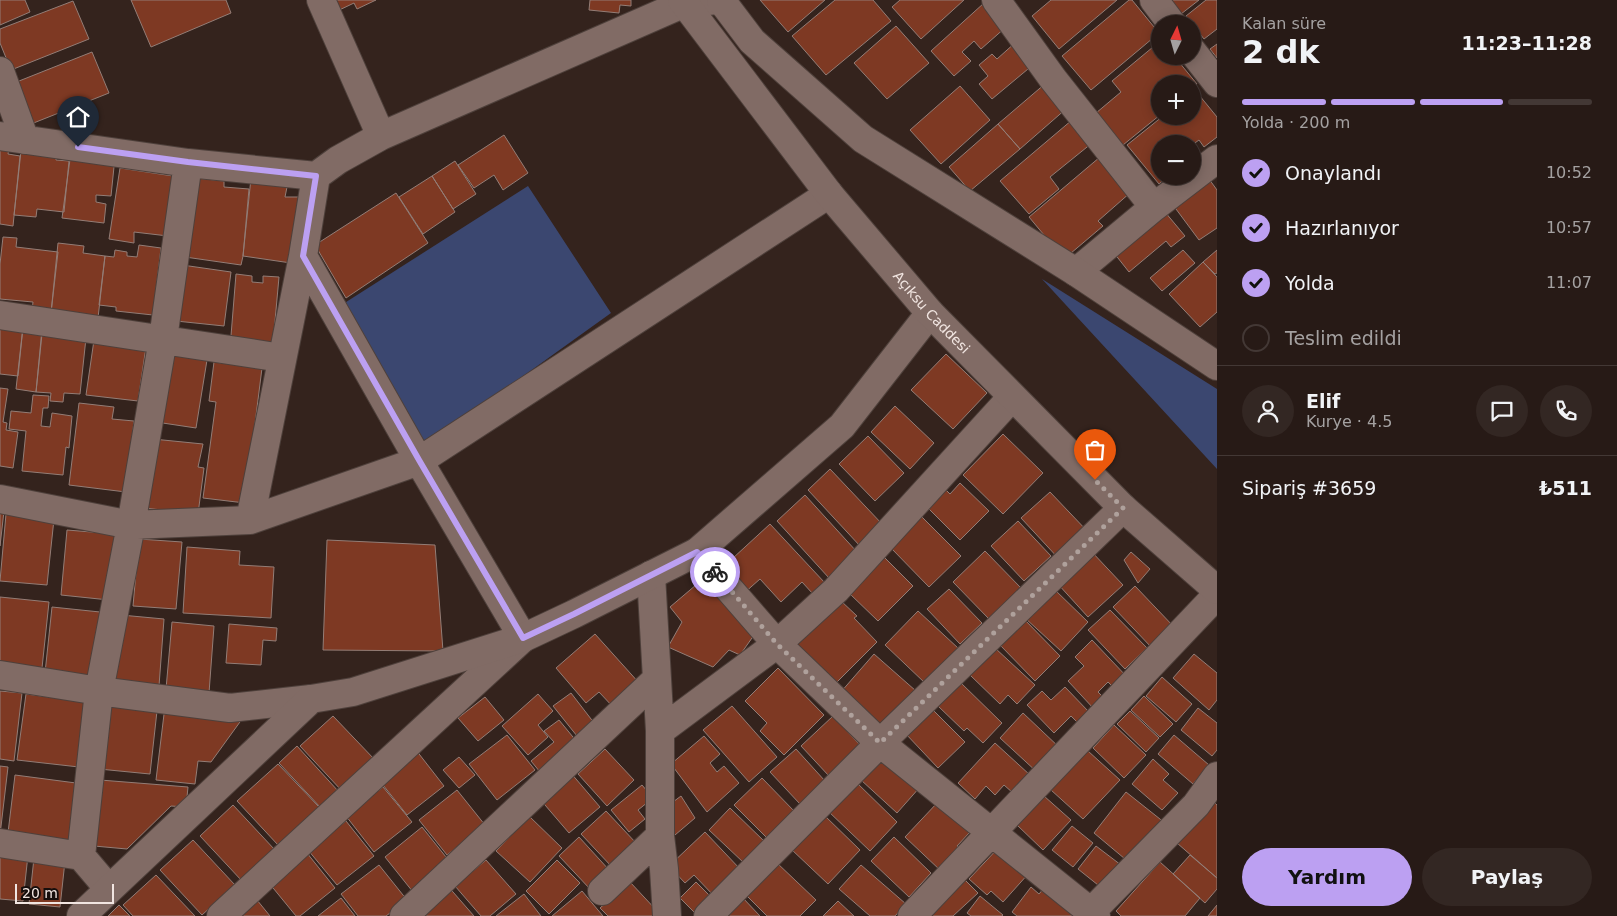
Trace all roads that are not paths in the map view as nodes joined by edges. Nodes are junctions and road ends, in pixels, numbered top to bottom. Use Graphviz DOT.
graph roads {
  1 [pos="322,0"];
  2 [pos="719,0"];
  3 [pos="996,0"];
  4 [pos="1154,0"];
  5 [pos="684,2"];
  6 [pos="1165,15"];
  7 [pos="1201,63"];
  8 [pos="0,72"];
  9 [pos="1217,83"];
  10 [pos="381,136"];
  11 [pos="13,138"];
  12 [pos="188,162"];
  13 [pos="1215,166"];
  14 [pos="316,176"];
  15 [pos="829,194"];
  16 [pos="1154,207"];
  17 [pos="303,256"];
  18 [pos="1076,272"];
  19 [pos="930,313"];
  20 [pos="0,314"];
  21 [pos="163,339"];
  22 [pos="282,358"];
  23 [pos="1217,366"];
  24 [pos="1012,397"];
  25 [pos="419,460"];
  26 [pos="0,498"];
  27 [pos="1123,508"];
  28 [pos="250,520"];
  29 [pos="131,525"];
  30 [pos="697,552"];
  31 [pos="651,575"];
  32 [pos="1217,590"];
  33 [pos="1217,595"];
  34 [pos="523,638"];
  35 [pos="777,644"];
  36 [pos="0,675"];
  37 [pos="657,679"];
  38 [pos="99,691"];
  39 [pos="311,699"];
  40 [pos="660,731"];
  41 [pos="880,743"];
  42 [pos="1217,776"];
  43 [pos="992,832"];
  44 [pos="660,836"];
  45 [pos="0,843"];
  46 [pos="81,856"];
  47 [pos="109,888"];
  48 [pos="602,891"];
  49 [pos="1091,915"];
  50 [pos="81,916"];
  51 [pos="221,916"];
  52 [pos="404,916"];
  53 [pos="667,916"];
  54 [pos="708,916"];
  55 [pos="912,916"];
  1 -- 10 [label="street"];
  2 -- 5 [label="street"];
  2 -- 18 [label="street"];
  3 -- 16 [label="street"];
  4 -- 6 [label="street"];
  5 -- 10 [label="street"];
  5 -- 15 [label="street, Açıksu Caddesi"];
  7 -- 9 [label="street"];
  8 -- 11 [label="street"];
  10 -- 14 [label="street"];
  11 -- 12 [label="street"];
  12 -- 14 [label="street"];
  12 -- 21 [label="street"];
  13 -- 16 [label="street"];
  14 -- 17 [label="street"];
  15 -- 19 [label="street, Açıksu Caddesi"];
  15 -- 25 [label="street"];
  16 -- 18 [label="street"];
  17 -- 22 [label="street"];
  17 -- 25 [label="street"];
  18 -- 23 [label="street"];
  19 -- 24 [label="street, Açıksu Caddesi"];
  19 -- 30 [label="street"];
  20 -- 21 [label="street"];
  21 -- 22 [label="street"];
  21 -- 29 [label="street"];
  22 -- 28 [label="street"];
  24 -- 27 [label="street, Açıksu Caddesi"];
  24 -- 35 [label="street"];
  25 -- 28 [label="street"];
  25 -- 34 [label="street"];
  26 -- 29 [label="street"];
  27 -- 32 [label="street, Açıksu Caddesi"];
  27 -- 41 [label="street"];
  28 -- 29 [label="street"];
  29 -- 38 [label="street"];
  30 -- 31 [label="street"];
  30 -- 35 [label="street"];
  31 -- 34 [label="street"];
  31 -- 37 [label="street"];
  33 -- 43 [label="street"];
  34 -- 39 [label="street"];
  34 -- 51 [label="street"];
  35 -- 40 [label="street"];
  35 -- 41 [label="street"];
  36 -- 38 [label="street"];
  37 -- 40 [label="street"];
  37 -- 52 [label="street"];
  38 -- 39 [label="street"];
  38 -- 46 [label="street"];
  39 -- 47 [label="street"];
  40 -- 44 [label="street"];
  41 -- 43 [label="street"];
  41 -- 54 [label="street"];
  42 -- 49 [label="street"];
  43 -- 49 [label="street"];
  43 -- 55 [label="street"];
  44 -- 48 [label="street"];
  44 -- 53 [label="street"];
  45 -- 46 [label="street"];
  46 -- 47 [label="street"];
  47 -- 50 [label="street"];
}
